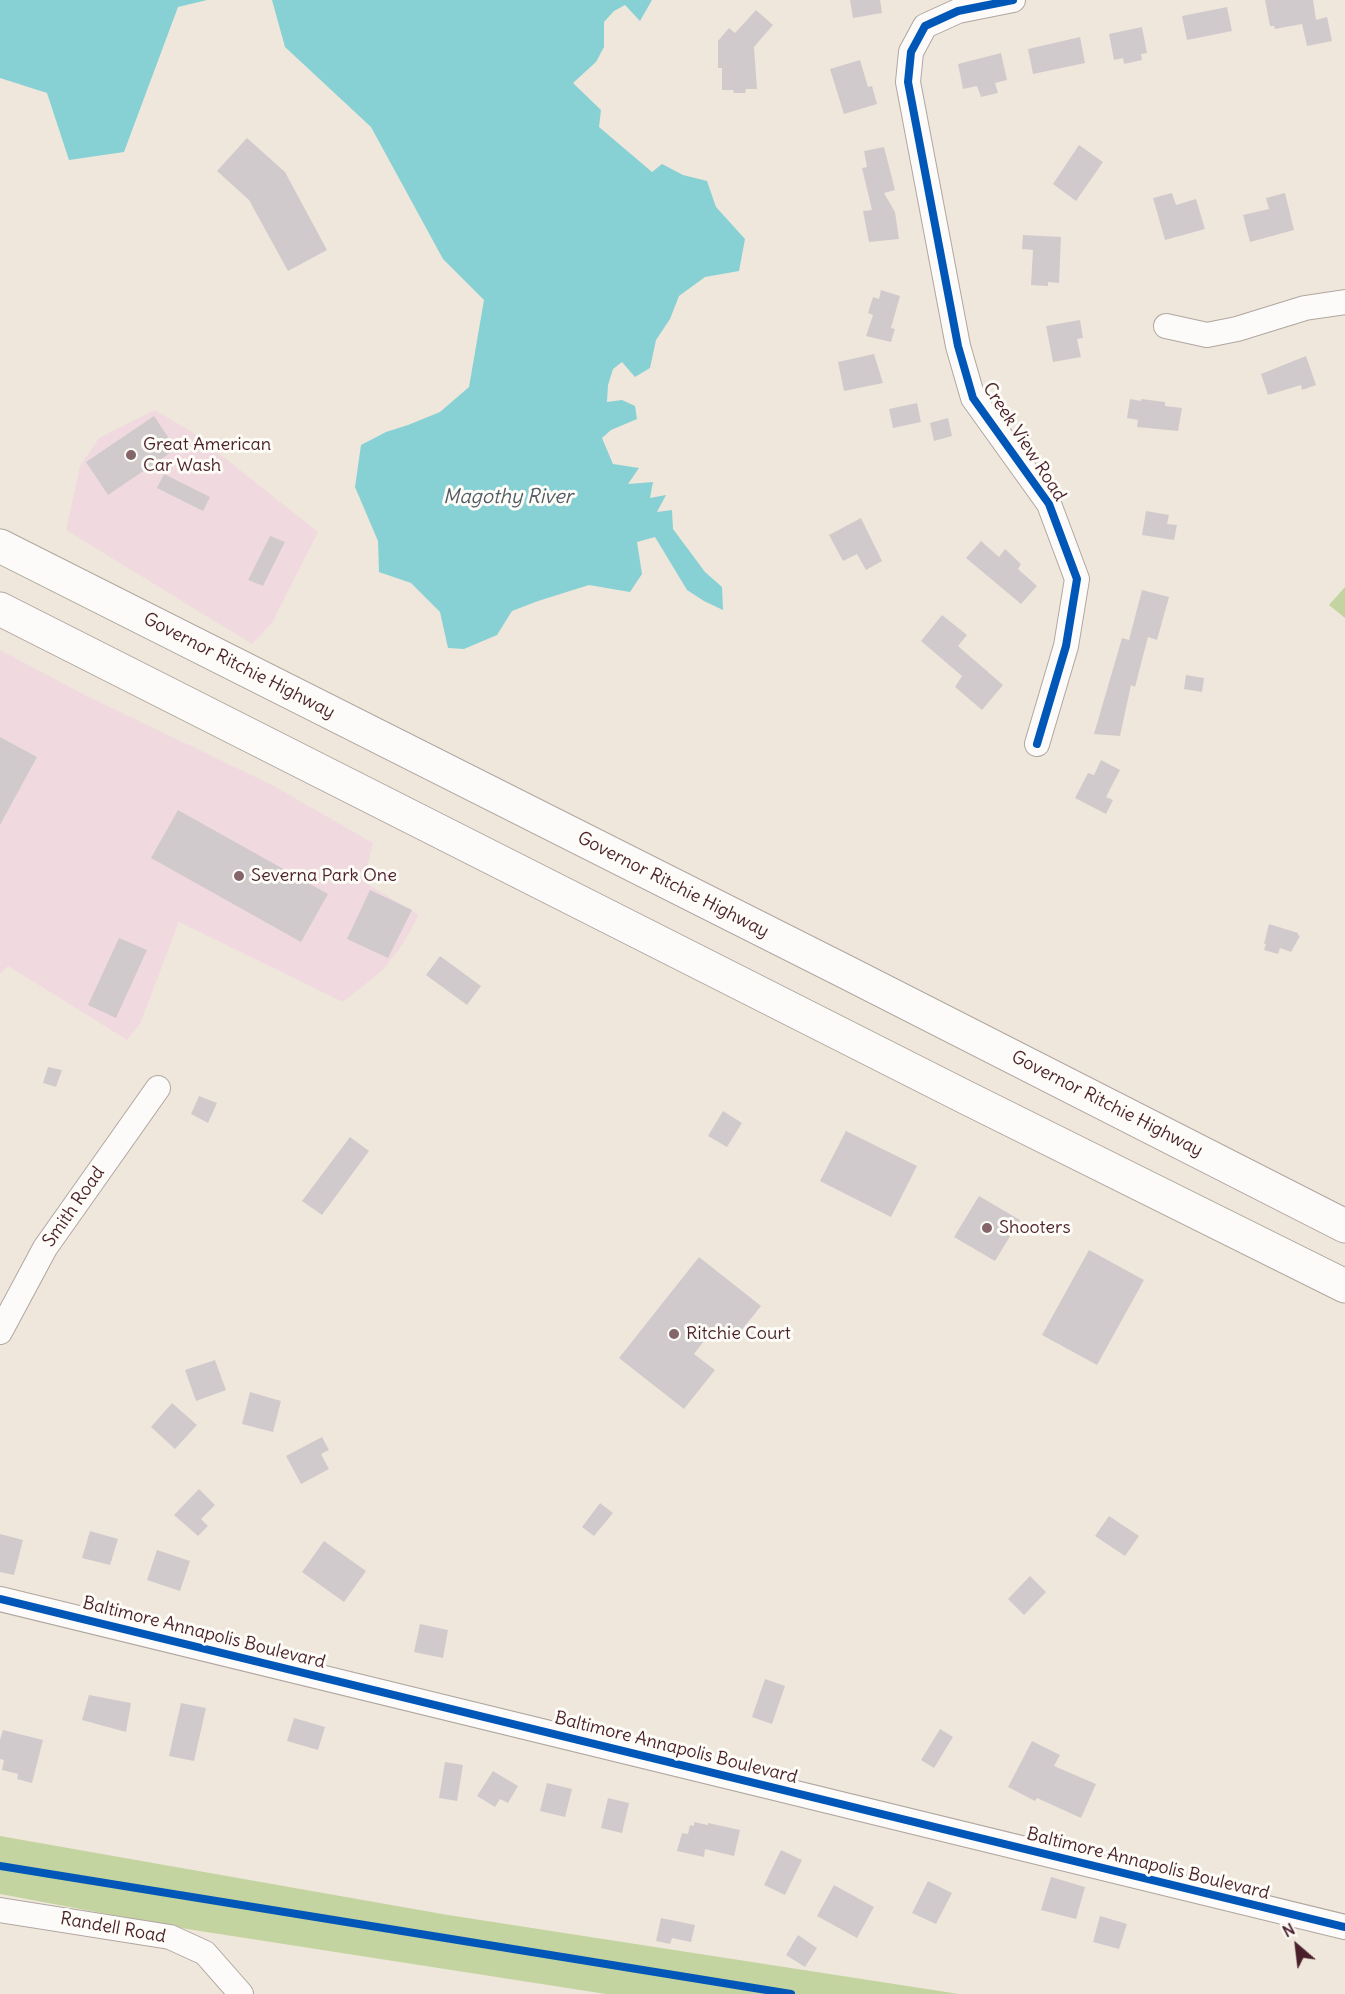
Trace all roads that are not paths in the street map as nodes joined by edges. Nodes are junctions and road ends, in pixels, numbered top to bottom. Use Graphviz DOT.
graph roads {
  1 [pos="1013,0"];
  2 [pos="955,5"];
  3 [pos="1345,302"];
  4 [pos="1166,326"];
  5 [pos="0,546"];
  6 [pos="0,609"];
  7 [pos="1037,744"];
  8 [pos="158,1088"];
  9 [pos="1345,1226"];
  10 [pos="1345,1286"];
  11 [pos="0,1332"];
  12 [pos="0,1599"];
  13 [pos="0,1910"];
  14 [pos="1345,1927"];
  15 [pos="241,1994"];
  1 -- 2 [label="street, Creek View Road"];
  2 -- 7 [label="street, Creek View Road"];
  3 -- 4 [label="street"];
  5 -- 9 [label="highway, Governor Ritchie Highway"];
  6 -- 10 [label="highway"];
  8 -- 11 [label="street, Smith Road"];
  12 -- 14 [label="street, Baltimore Annapolis Boulevard"];
  13 -- 15 [label="street, Randell Road"];
}
